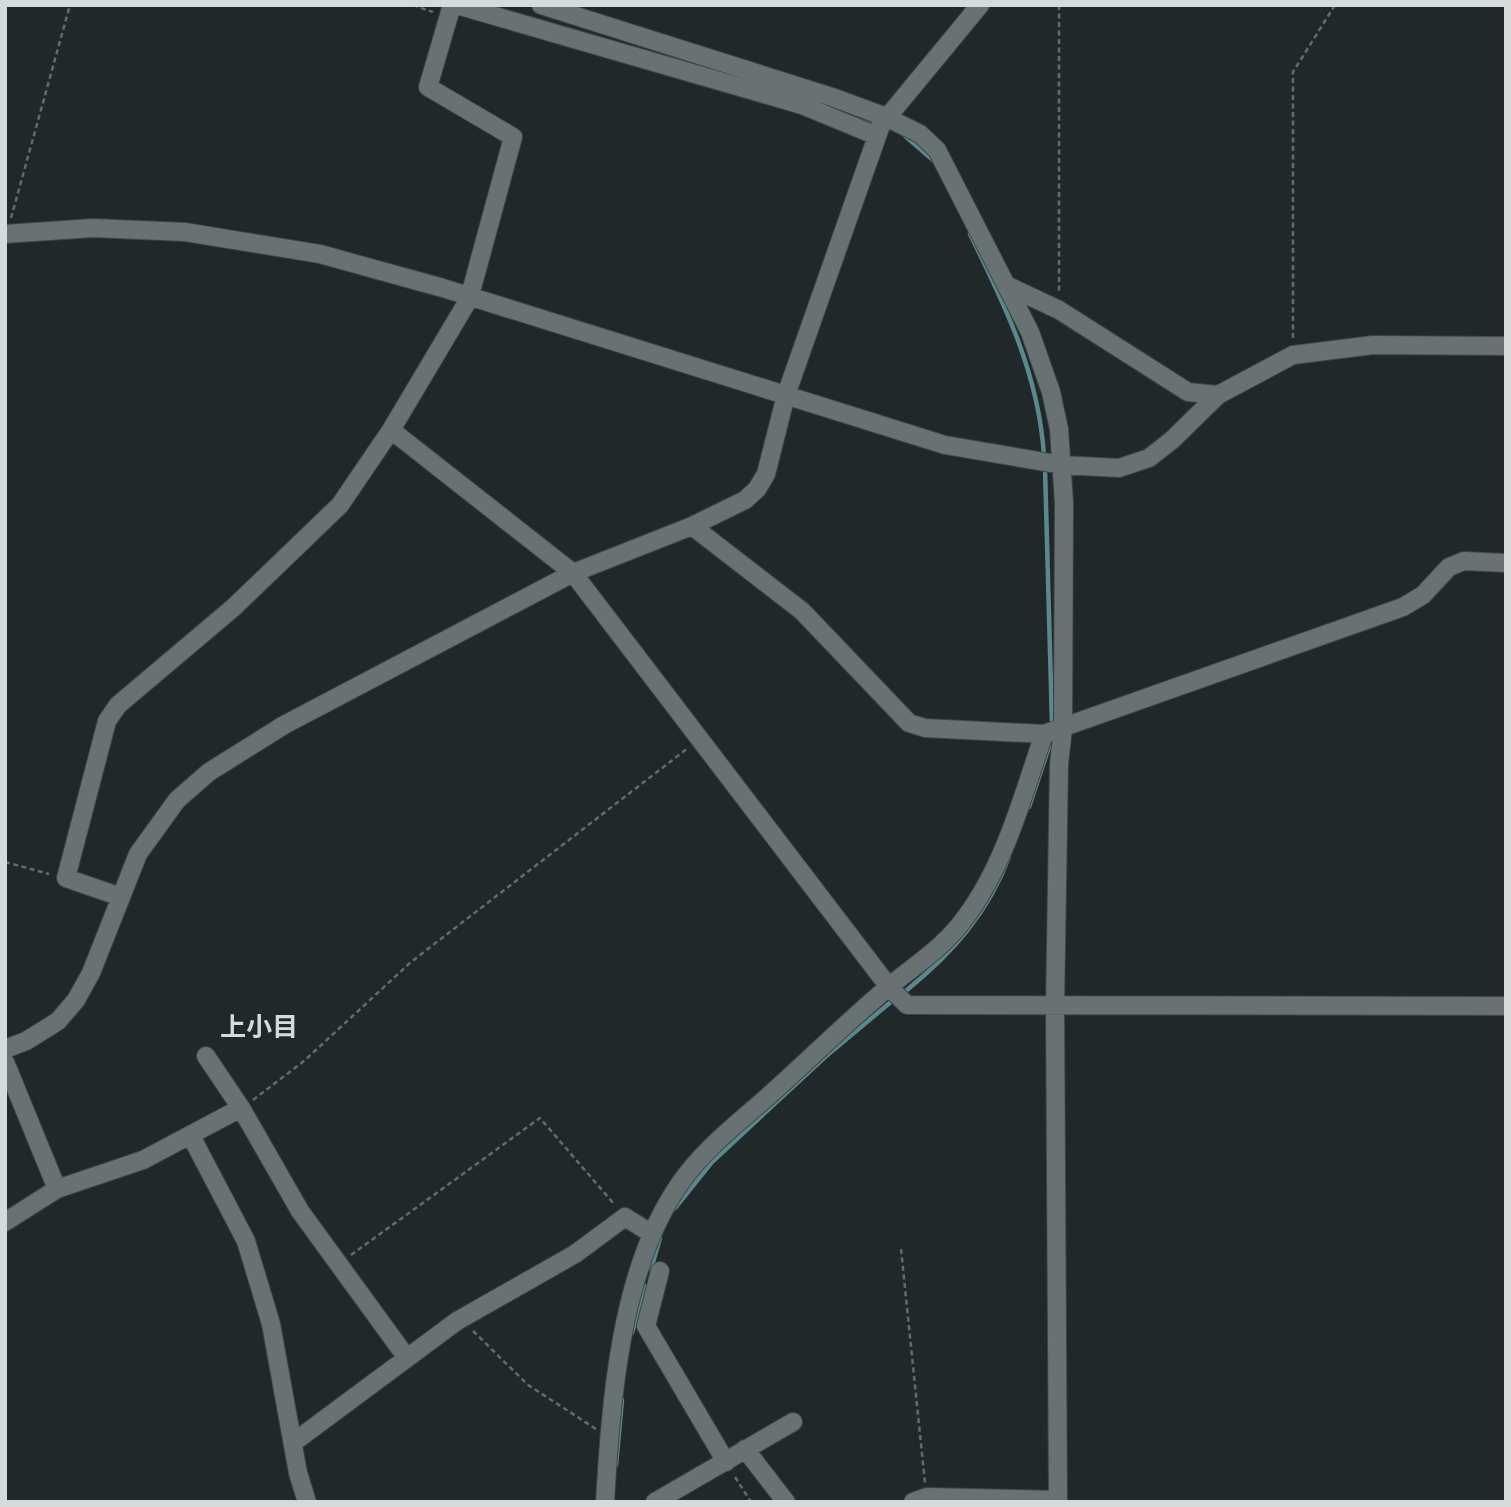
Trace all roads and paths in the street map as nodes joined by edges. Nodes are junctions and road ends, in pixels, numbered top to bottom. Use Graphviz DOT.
graph roads {
  1 [pos="70,5"];
  2 [pos="413,5"];
  3 [pos="541,5"];
  4 [pos="980,5"];
  5 [pos="1059,5"];
  6 [pos="1335,5"];
  7 [pos="453,9"];
  8 [pos="886,117"];
  9 [pos="877,136"];
  10 [pos="6,234"];
  11 [pos="1006,285"];
  12 [pos="469,299"];
  13 [pos="1059,310"];
  14 [pos="1506,346"];
  15 [pos="1293,355"];
  16 [pos="786,395"];
  17 [pos="1217,395"];
  18 [pos="391,430"];
  19 [pos="1062,465"];
  20 [pos="692,526"];
  21 [pos="1506,563"];
  22 [pos="573,573"];
  23 [pos="1063,728"];
  24 [pos="1044,734"];
  25 [pos="701,737"];
  26 [pos="5,862"];
  27 [pos="66,878"];
  28 [pos="121,897"];
  29 [pos="889,987"];
  30 [pos="1055,1006"];
  31 [pos="1506,1006"];
  32 [pos="5,1049"];
  33 [pos="206,1056"];
  34 [pos="5,1062"];
  35 [pos="241,1108"];
  36 [pos="191,1136"];
  37 [pos="57,1189"];
  38 [pos="625,1217"];
  39 [pos="5,1222"];
  40 [pos="652,1234"];
  41 [pos="901,1249"];
  42 [pos="338,1265"];
  43 [pos="639,1271"];
  44 [pos="461,1318"];
  45 [pos="407,1358"];
  46 [pos="793,1422"];
  47 [pos="609,1437"];
  48 [pos="294,1442"];
  49 [pos="745,1449"];
  50 [pos="726,1462"];
  51 [pos="920,1499"];
  52 [pos="1058,1501"];
  53 [pos="307,1502"];
  54 [pos="605,1502"];
  55 [pos="655,1502"];
  56 [pos="751,1502"];
  57 [pos="786,1502"];
  1 -- 10 [label="path"];
  2 -- 7 [label="path"];
  3 -- 8 [label="street"];
  4 -- 8 [label="street"];
  5 -- 13 [label="path"];
  6 -- 15 [label="path"];
  7 -- 9 [label="street"];
  7 -- 12 [label="street"];
  8 -- 9 [label="street"];
  8 -- 11 [label="street"];
  9 -- 16 [label="street"];
  10 -- 12 [label="street"];
  11 -- 13 [label="street"];
  11 -- 19 [label="street"];
  12 -- 16 [label="street"];
  12 -- 18 [label="street"];
  13 -- 17 [label="street"];
  14 -- 15 [label="street"];
  15 -- 17 [label="street"];
  16 -- 19 [label="street"];
  16 -- 20 [label="street"];
  17 -- 19 [label="street"];
  18 -- 22 [label="street"];
  18 -- 27 [label="street"];
  19 -- 23 [label="street"];
  20 -- 22 [label="street"];
  20 -- 24 [label="street"];
  21 -- 23 [label="street"];
  22 -- 25 [label="street"];
  22 -- 28 [label="street"];
  23 -- 24 [label="street"];
  23 -- 30 [label="street"];
  24 -- 29 [label="street"];
  25 -- 29 [label="street"];
  25 -- 35 [label="path"];
  26 -- 27 [label="path"];
  27 -- 28 [label="street"];
  28 -- 32 [label="street"];
  29 -- 30 [label="street"];
  29 -- 40 [label="street"];
  30 -- 31 [label="street"];
  30 -- 52 [label="street"];
  33 -- 35 [label="street"];
  34 -- 37 [label="street"];
  35 -- 36 [label="street"];
  35 -- 42 [label="street"];
  36 -- 37 [label="street"];
  36 -- 48 [label="street"];
  37 -- 39 [label="street"];
  38 -- 40 [label="street"];
  38 -- 42 [label="path"];
  38 -- 44 [label="street"];
  40 -- 43 [label="street"];
  41 -- 51 [label="path"];
  42 -- 45 [label="street"];
  43 -- 47 [label="street"];
  43 -- 50 [label="street"];
  44 -- 45 [label="street"];
  44 -- 47 [label="path"];
  45 -- 48 [label="street"];
  46 -- 49 [label="street"];
  47 -- 54 [label="street"];
  48 -- 53 [label="street"];
  49 -- 50 [label="street"];
  49 -- 57 [label="street"];
  50 -- 55 [label="street"];
  50 -- 56 [label="path"];
  51 -- 52 [label="street"];
}
